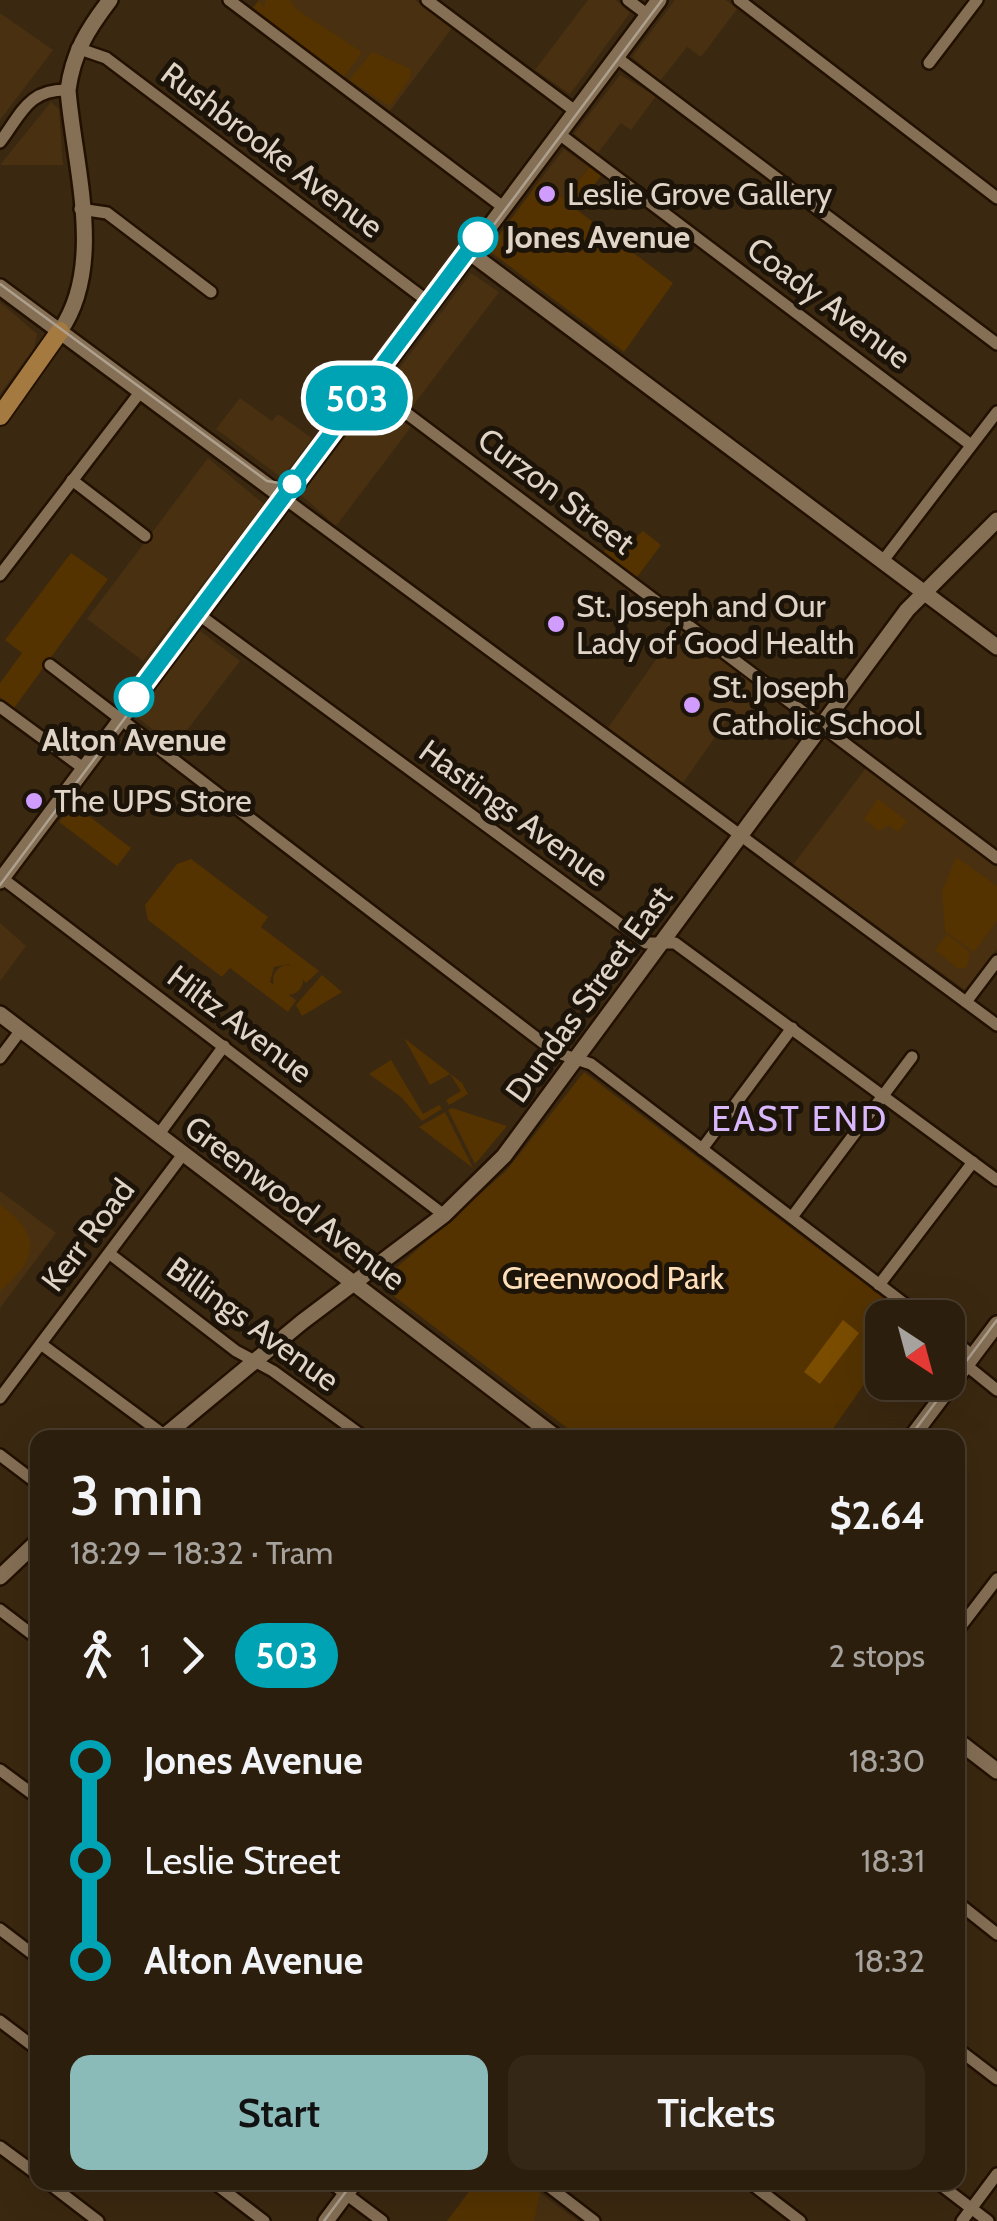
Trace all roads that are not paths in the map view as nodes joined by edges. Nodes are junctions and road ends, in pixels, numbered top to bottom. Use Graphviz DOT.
graph roads {
  1 [pos="110,0"];
  2 [pos="229,0"];
  3 [pos="427,0"];
  4 [pos="628,0"];
  5 [pos="659,0"];
  6 [pos="739,0"];
  7 [pos="977,0"];
  8 [pos="648,15"];
  9 [pos="77,48"];
  10 [pos="616,57"];
  11 [pos="929,63"];
  12 [pos="68,90"];
  13 [pos="575,111"];
  14 [pos="558,134"];
  15 [pos="0,142"];
  16 [pos="997,198"];
  17 [pos="503,207"];
  18 [pos="80,209"];
  19 [pos="469,252"];
  20 [pos="0,286"];
  21 [pos="211,292"];
  22 [pos="430,303"];
  23 [pos="60,332"];
  24 [pos="997,344"];
  25 [pos="369,385"];
  26 [pos="141,391"];
  27 [pos="997,412"];
  28 [pos="0,416"];
  29 [pos="972,445"];
  30 [pos="72,480"];
  31 [pos="284,498"];
  32 [pos="997,520"];
  33 [pos="145,536"];
  34 [pos="882,562"];
  35 [pos="0,575"];
  36 [pos="923,593"];
  37 [pos="198,614"];
  38 [pos="997,647"];
  39 [pos="50,665"];
  40 [pos="0,707"];
  41 [pos="119,720"];
  42 [pos="820,726"];
  43 [pos="83,768"];
  44 [pos="739,835"];
  45 [pos="997,858"];
  46 [pos="1,879"];
  47 [pos="660,943"];
  48 [pos="997,962"];
  49 [pos="966,1002"];
  50 [pos="0,1014"];
  51 [pos="997,1025"];
  52 [pos="792,1028"];
  53 [pos="21,1030"];
  54 [pos="224,1046"];
  55 [pos="0,1058"];
  56 [pos="912,1058"];
  57 [pos="574,1060"];
  58 [pos="883,1096"];
  59 [pos="158,1134"];
  60 [pos="702,1149"];
  61 [pos="184,1153"];
  62 [pos="973,1162"];
  63 [pos="997,1180"];
  64 [pos="444,1214"];
  65 [pos="792,1217"];
  66 [pos="110,1254"];
  67 [pos="354,1282"];
  68 [pos="880,1285"];
  69 [pos="900,1300"];
  70 [pos="997,1324"];
  71 [pos="41,1344"];
  72 [pos="965,1355"];
  73 [pos="256,1360"];
  74 [pos="969,1360"];
  75 [pos="997,1390"];
  76 [pos="0,1398"];
  77 [pos="156,1430"];
  78 [pos="173,1430"];
  79 [pos="353,1430"];
  80 [pos="547,1430"];
  81 [pos="917,1430"];
  82 [pos="0,1455"];
  83 [pos="30,1478"];
  84 [pos="30,1549"];
  85 [pos="0,1577"];
  86 [pos="997,1578"];
  87 [pos="0,1610"];
  88 [pos="965,1621"];
  89 [pos="30,1633"];
  90 [pos="965,1746"];
  91 [pos="0,1770"];
  92 [pos="997,1771"];
  93 [pos="30,1792"];
  94 [pos="965,1909"];
  95 [pos="0,1929"];
  96 [pos="997,1934"];
  97 [pos="30,1952"];
  98 [pos="0,2021"];
  99 [pos="30,2044"];
  100 [pos="965,2054"];
  101 [pos="997,2079"];
  102 [pos="0,2147"];
  103 [pos="30,2169"];
  104 [pos="997,2174"];
  105 [pos="57,2190"];
  106 [pos="223,2190"];
  107 [pos="349,2190"];
  108 [pos="352,2190"];
  109 [pos="553,2190"];
  110 [pos="760,2190"];
  111 [pos="947,2190"];
  112 [pos="971,2208"];
  113 [pos="786,2210"];
  114 [pos="98,2221"];
  115 [pos="264,2221"];
  116 [pos="326,2221"];
  117 [pos="382,2221"];
  118 [pos="594,2221"];
  119 [pos="777,2221"];
  120 [pos="800,2221"];
  121 [pos="962,2221"];
  122 [pos="988,2221"];
  1 -- 9 [label="street"];
  2 -- 17 [label="street"];
  3 -- 13 [label="street"];
  4 -- 8 [label="street"];
  5 -- 8 [label="street"];
  6 -- 16 [label="street"];
  7 -- 11 [label="street"];
  8 -- 10 [label="street"];
  9 -- 12 [label="street"];
  9 -- 22 [label="street, Rushbrooke Avenue"];
  10 -- 13 [label="street"];
  10 -- 24 [label="street"];
  12 -- 15 [label="street"];
  12 -- 18 [label="street"];
  13 -- 14 [label="street"];
  14 -- 17 [label="street"];
  14 -- 29 [label="street, Coady Avenue"];
  17 -- 19 [label="street"];
  18 -- 21 [label="street"];
  18 -- 23 [label="street"];
  19 -- 22 [label="street"];
  19 -- 34 [label="street"];
  20 -- 23 [label="street"];
  22 -- 25 [label="street"];
  23 -- 26 [label="street"];
  23 -- 28 [label="main road"];
  25 -- 31 [label="street"];
  25 -- 42 [label="street, Curzon Street"];
  26 -- 30 [label="street"];
  26 -- 31 [label="street"];
  27 -- 29 [label="street"];
  29 -- 34 [label="street"];
  30 -- 33 [label="street"];
  30 -- 35 [label="street"];
  31 -- 37 [label="street"];
  31 -- 44 [label="street"];
  32 -- 36 [label="street, Dundas Street East"];
  34 -- 36 [label="street"];
  36 -- 38 [label="street"];
  36 -- 42 [label="street, Dundas Street East"];
  37 -- 41 [label="street"];
  37 -- 47 [label="street, Hastings Avenue"];
  39 -- 41 [label="street"];
  40 -- 43 [label="street"];
  41 -- 43 [label="street"];
  41 -- 57 [label="street"];
  42 -- 44 [label="street, Dundas Street East"];
  42 -- 45 [label="street, Curzon Street"];
  43 -- 46 [label="street"];
  44 -- 47 [label="street, Dundas Street East"];
  44 -- 49 [label="street"];
  46 -- 54 [label="street, Hiltz Avenue"];
  47 -- 52 [label="street, Hastings Avenue"];
  47 -- 57 [label="street, Dundas Street East"];
  48 -- 49 [label="street"];
  49 -- 51 [label="street"];
  50 -- 53 [label="street, Greenwood Avenue"];
  52 -- 58 [label="street, Hastings Avenue"];
  52 -- 60 [label="street"];
  53 -- 55 [label="street"];
  53 -- 59 [label="street, Greenwood Avenue"];
  54 -- 59 [label="street"];
  54 -- 64 [label="street, Hiltz Avenue"];
  56 -- 58 [label="street"];
  57 -- 60 [label="street"];
  57 -- 64 [label="street, Dundas Street East"];
  58 -- 62 [label="street, Hastings Avenue"];
  58 -- 65 [label="street"];
  59 -- 61 [label="street, Greenwood Avenue"];
  60 -- 65 [label="street"];
  61 -- 66 [label="street, Kerr Road"];
  61 -- 67 [label="street, Greenwood Avenue"];
  62 -- 63 [label="street, Hastings Avenue"];
  62 -- 68 [label="street"];
  64 -- 67 [label="street, Dundas Street East"];
  65 -- 68 [label="street"];
  66 -- 71 [label="street, Kerr Road"];
  66 -- 73 [label="street, Billings Avenue"];
  67 -- 73 [label="street, Dundas Street East"];
  67 -- 80 [label="street, Greenwood Avenue"];
  68 -- 69 [label="street"];
  70 -- 74 [label="street"];
  71 -- 76 [label="street, Kerr Road"];
  71 -- 77 [label="street"];
  72 -- 74 [label="street"];
  73 -- 78 [label="street, Dundas Street East"];
  73 -- 79 [label="street, Billings Avenue"];
  74 -- 75 [label="street"];
  74 -- 81 [label="street"];
  82 -- 83 [label="street"];
  84 -- 85 [label="street"];
  86 -- 88 [label="street"];
  87 -- 89 [label="street"];
  90 -- 92 [label="street"];
  91 -- 93 [label="street"];
  94 -- 96 [label="street"];
  95 -- 97 [label="street"];
  98 -- 99 [label="street"];
  100 -- 101 [label="street"];
  102 -- 103 [label="street"];
  104 -- 112 [label="street"];
  105 -- 114 [label="street"];
  106 -- 115 [label="street"];
  107 -- 116 [label="street"];
  108 -- 117 [label="street"];
  109 -- 118 [label="street"];
  110 -- 113 [label="street"];
  111 -- 112 [label="street"];
  112 -- 121 [label="street"];
  112 -- 122 [label="street"];
  113 -- 119 [label="street"];
  113 -- 120 [label="street"];
}
